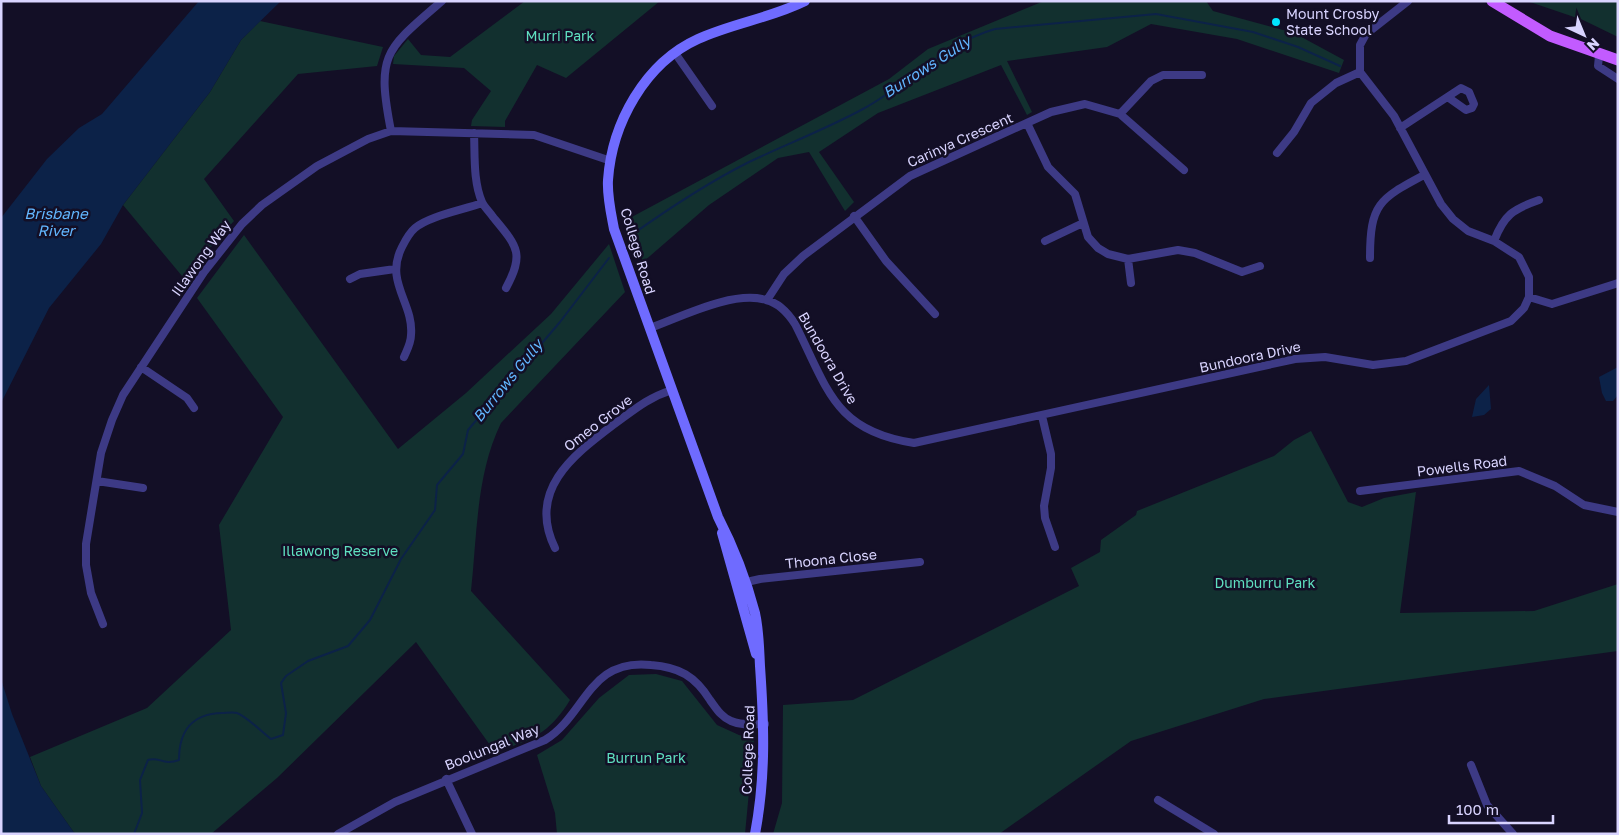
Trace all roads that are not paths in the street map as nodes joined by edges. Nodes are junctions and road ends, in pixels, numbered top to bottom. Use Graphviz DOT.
graph roads {
  1 [pos="442,1"];
  2 [pos="805,1"];
  3 [pos="1408,1"];
  4 [pos="1492,1"];
  5 [pos="675,53"];
  6 [pos="1600,56"];
  7 [pos="1618,60"];
  8 [pos="1360,72"];
  9 [pos="1202,75"];
  10 [pos="1618,79"];
  11 [pos="1449,98"];
  12 [pos="712,106"];
  13 [pos="1120,114"];
  14 [pos="1027,123"];
  15 [pos="1400,128"];
  16 [pos="391,131"];
  17 [pos="474,133"];
  18 [pos="1277,153"];
  19 [pos="611,161"];
  20 [pos="1184,170"];
  21 [pos="1424,175"];
  22 [pos="1539,200"];
  23 [pos="482,203"];
  24 [pos="854,216"];
  25 [pos="1083,223"];
  26 [pos="1494,241"];
  27 [pos="1045,242"];
  28 [pos="1370,258"];
  29 [pos="1128,259"];
  30 [pos="1260,266"];
  31 [pos="395,269"];
  32 [pos="350,279"];
  33 [pos="1131,283"];
  34 [pos="1618,283"];
  35 [pos="506,288"];
  36 [pos="1529,297"];
  37 [pos="767,300"];
  38 [pos="935,314"];
  39 [pos="650,328"];
  40 [pos="404,357"];
  41 [pos="141,367"];
  42 [pos="672,390"];
  43 [pos="194,408"];
  44 [pos="1042,416"];
  45 [pos="98,481"];
  46 [pos="143,488"];
  47 [pos="1360,491"];
  48 [pos="1618,512"];
  49 [pos="1055,547"];
  50 [pos="555,548"];
  51 [pos="920,562"];
  52 [pos="741,583"];
  53 [pos="103,624"];
  54 [pos="765,724"];
  55 [pos="1471,765"];
  56 [pos="446,779"];
  57 [pos="1158,800"];
  58 [pos="338,834"];
  59 [pos="472,834"];
  60 [pos="755,834"];
  61 [pos="1214,834"];
  62 [pos="1513,834"];
  1 -- 16 [label="street"];
  2 -- 5 [label="main road, College Road"];
  3 -- 8 [label="street"];
  4 -- 6 [label="main road"];
  5 -- 12 [label="street"];
  5 -- 19 [label="main road, College Road"];
  6 -- 7 [label="main road"];
  6 -- 10 [label="street"];
  8 -- 15 [label="street"];
  8 -- 18 [label="street"];
  9 -- 13 [label="street"];
  11 -- 15 [label="street"];
  13 -- 14 [label="street, Carinya Crescent"];
  13 -- 20 [label="street, Carinya Crescent"];
  14 -- 24 [label="street, Carinya Crescent"];
  14 -- 25 [label="street"];
  15 -- 21 [label="street"];
  16 -- 17 [label="street, Illawong Way"];
  16 -- 41 [label="street, Illawong Way"];
  17 -- 19 [label="street, Illawong Way"];
  17 -- 23 [label="street"];
  19 -- 39 [label="main road, College Road"];
  21 -- 26 [label="street"];
  21 -- 28 [label="street"];
  22 -- 26 [label="street"];
  23 -- 31 [label="street"];
  23 -- 35 [label="street"];
  24 -- 37 [label="street, Carinya Crescent"];
  24 -- 38 [label="street"];
  25 -- 27 [label="street"];
  25 -- 29 [label="street"];
  26 -- 36 [label="street"];
  29 -- 30 [label="street"];
  29 -- 33 [label="street"];
  31 -- 32 [label="street"];
  31 -- 40 [label="street"];
  34 -- 36 [label="street"];
  36 -- 44 [label="street, Bundoora Drive"];
  37 -- 39 [label="street, Bundoora Drive"];
  37 -- 44 [label="street, Bundoora Drive"];
  39 -- 42 [label="main road, College Road"];
  41 -- 43 [label="street"];
  41 -- 45 [label="street, Illawong Way"];
  42 -- 50 [label="street, Omeo Grove"];
  42 -- 52 [label="main road, College Road"];
  44 -- 49 [label="street"];
  45 -- 46 [label="street"];
  45 -- 53 [label="street, Illawong Way"];
  47 -- 48 [label="street, Powells Road"];
  51 -- 52 [label="street, Thoona Close"];
  52 -- 54 [label="main road, College Road"];
  54 -- 56 [label="street, Boolungal Way"];
  54 -- 60 [label="main road, College Road"];
  55 -- 62 [label="street"];
  56 -- 58 [label="street, Boolungal Way"];
  56 -- 59 [label="street"];
  57 -- 61 [label="street"];
}
